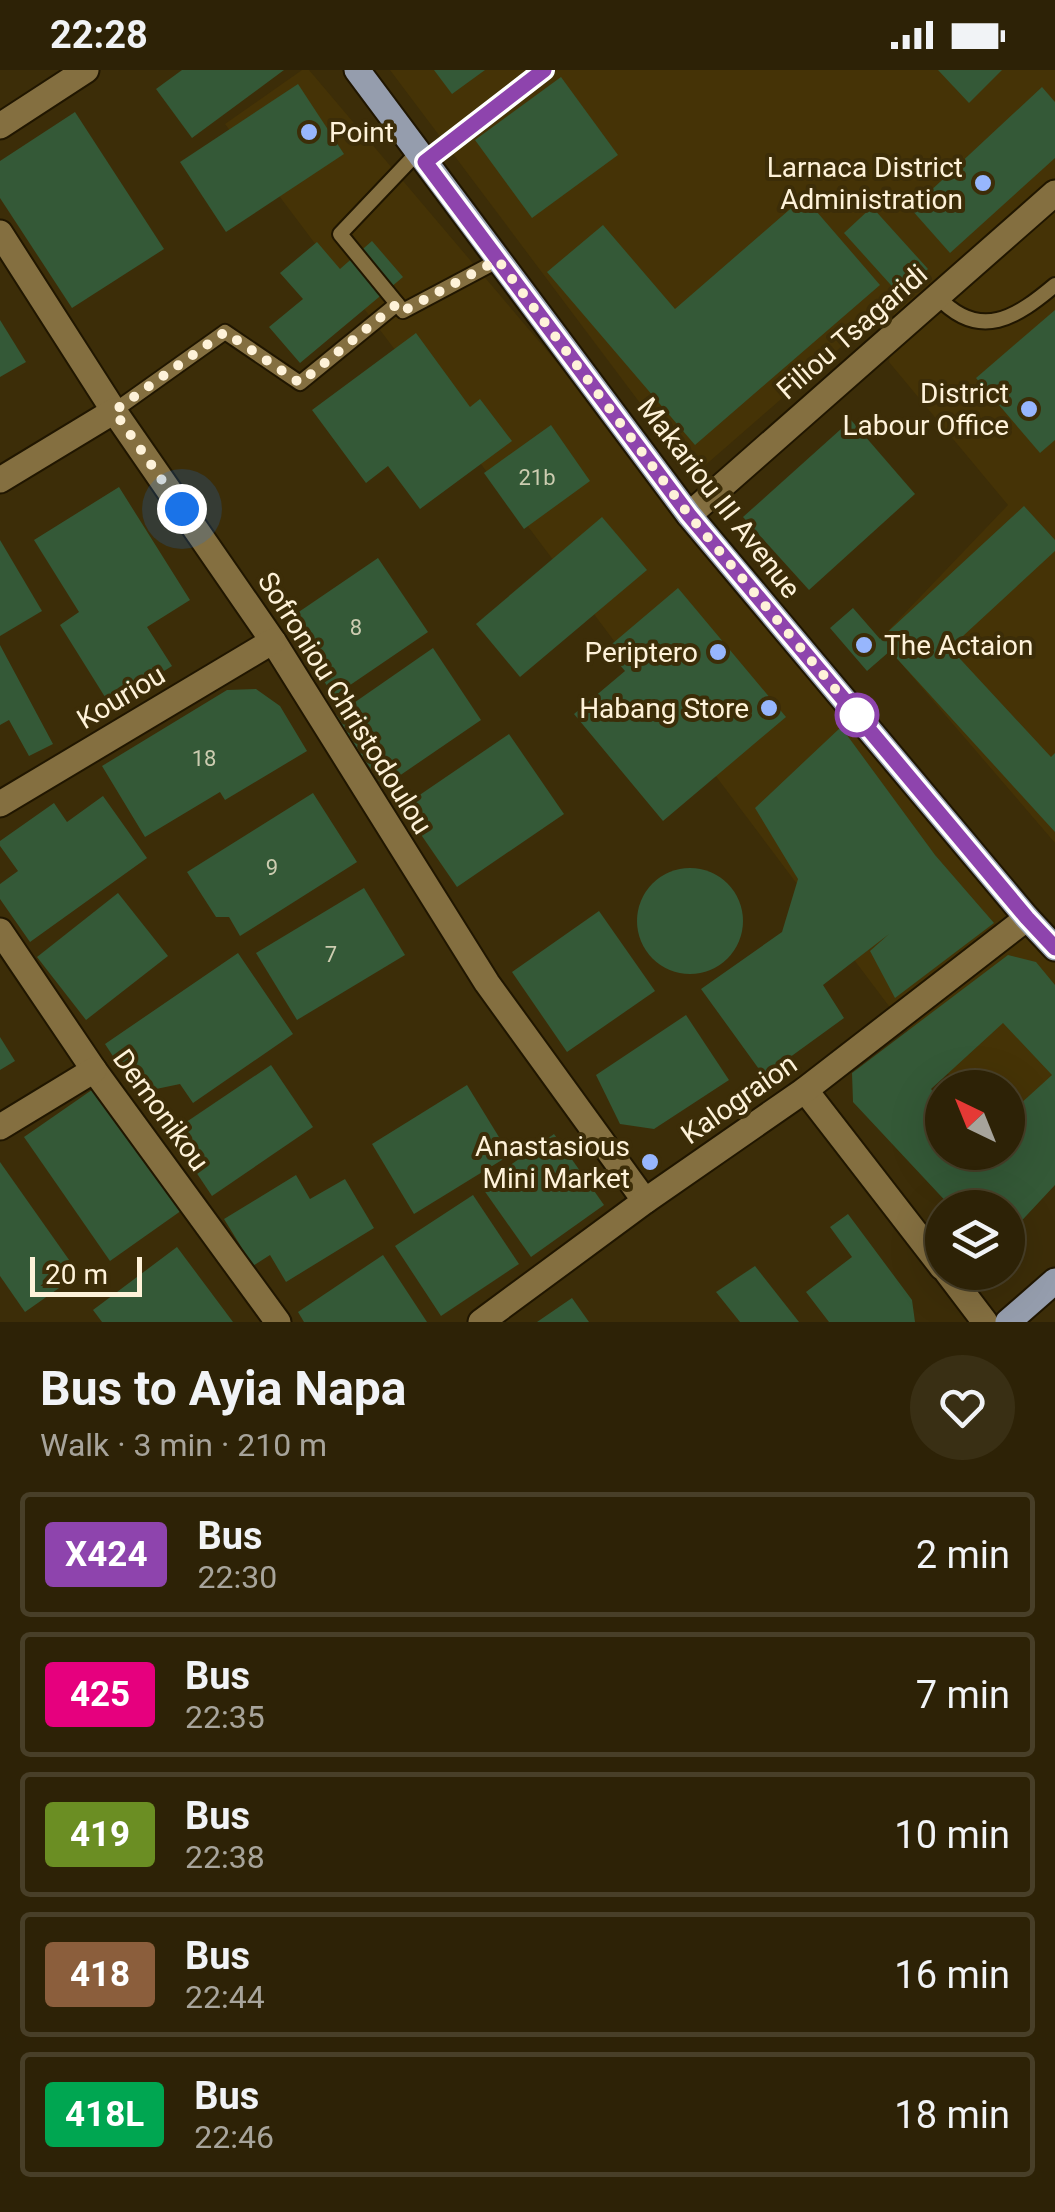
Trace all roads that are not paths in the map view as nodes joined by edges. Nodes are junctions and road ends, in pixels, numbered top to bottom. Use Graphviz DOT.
graph roads {
  1 [pos="86,70"];
  2 [pos="358,70"];
  3 [pos="544,70"];
  4 [pos="0,126"];
  5 [pos="421,157"];
  6 [pos="1055,194"];
  7 [pos="0,233"];
  8 [pos="498,260"];
  9 [pos="1055,285"];
  10 [pos="938,297"];
  11 [pos="397,304"];
  12 [pos="114,411"];
  13 [pos="0,480"];
  14 [pos="689,515"];
  15 [pos="273,641"];
  16 [pos="0,804"];
  17 [pos="1027,918"];
  18 [pos="0,931"];
  19 [pos="1055,948"];
  20 [pos="94,1070"];
  21 [pos="806,1090"];
  22 [pos="0,1127"];
  23 [pos="645,1201"];
  24 [pos="925,1244"];
  25 [pos="1055,1281"];
  26 [pos="960,1290"];
  27 [pos="278,1322"];
  28 [pos="481,1322"];
  29 [pos="985,1322"];
  30 [pos="1008,1322"];
  1 -- 4 [label="street"];
  2 -- 5 [label="main road, Makariou III Avenue"];
  3 -- 5 [label="lane"];
  5 -- 8 [label="main road, Makariou III Avenue"];
  5 -- 11 [label="lane"];
  6 -- 10 [label="street, Filiou Tsagaridi"];
  7 -- 12 [label="street, Sofroniou Christodoulou"];
  8 -- 11 [label="lane"];
  8 -- 14 [label="main road, Makariou III Avenue"];
  9 -- 10 [label="lane"];
  10 -- 14 [label="street, Filiou Tsagaridi"];
  11 -- 12 [label="lane"];
  12 -- 13 [label="street"];
  12 -- 15 [label="street, Sofroniou Christodoulou"];
  14 -- 17 [label="main road, Makariou III Avenue"];
  15 -- 16 [label="street, Kouriou"];
  15 -- 23 [label="street, Sofroniou Christodoulou"];
  17 -- 19 [label="main road, Makariou III Avenue"];
  17 -- 21 [label="street, Kalograion"];
  18 -- 20 [label="street, Demonikou"];
  20 -- 22 [label="street"];
  20 -- 27 [label="street, Demonikou"];
  21 -- 23 [label="street, Kalograion"];
  21 -- 24 [label="street"];
  23 -- 28 [label="street, Kalograion"];
  25 -- 30 [label="main road"];
  26 -- 29 [label="street"];
}
